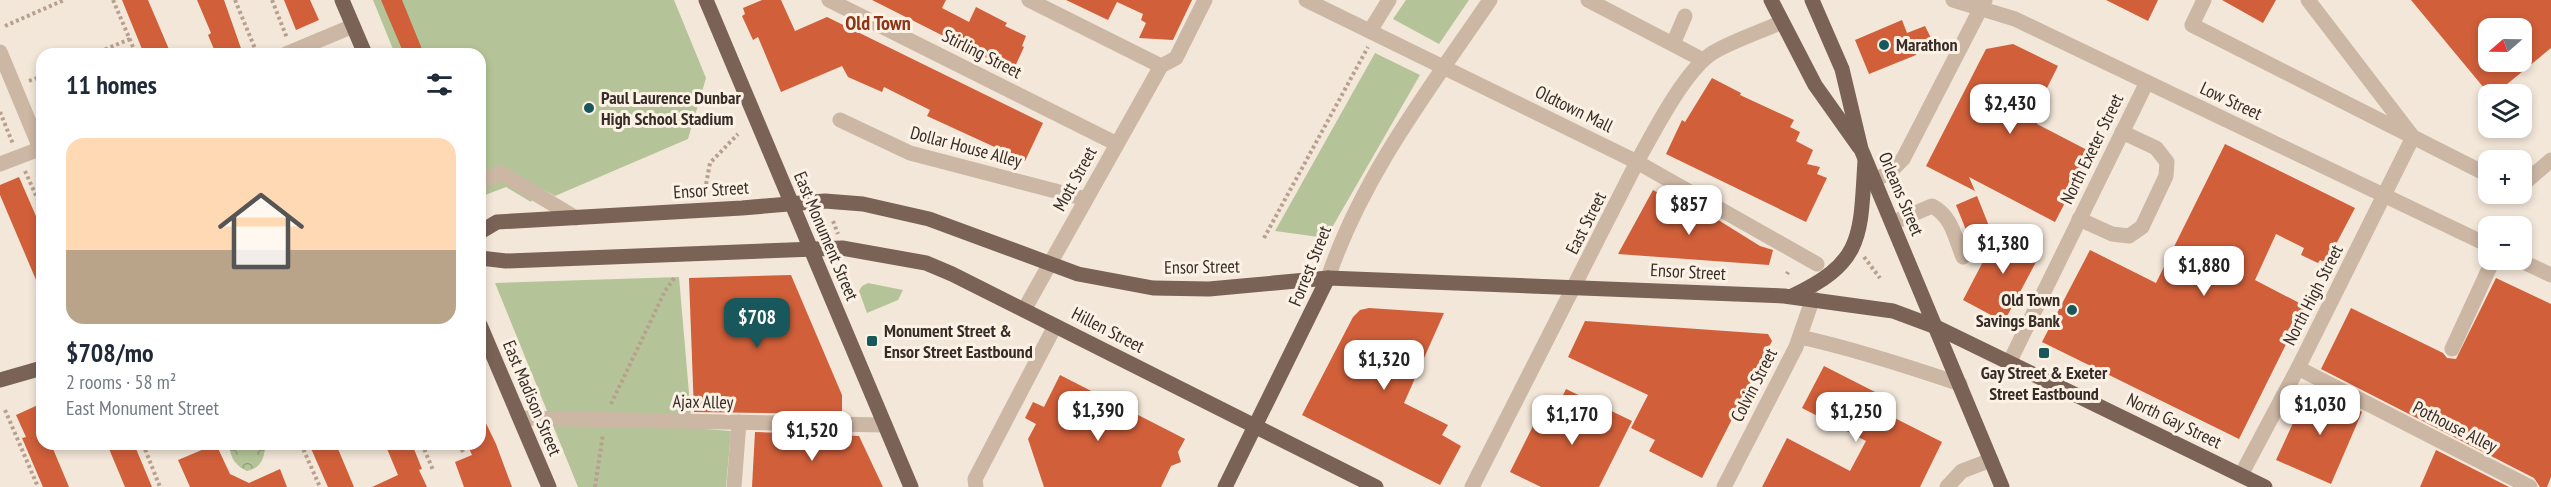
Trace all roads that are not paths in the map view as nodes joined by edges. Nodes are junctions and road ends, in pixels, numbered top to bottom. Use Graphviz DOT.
graph roads {
  1 [pos="342,0"];
  2 [pos="706,0"];
  3 [pos="829,0"];
  4 [pos="1029,0"];
  5 [pos="1205,0"];
  6 [pos="1306,0"];
  7 [pos="1389,0"];
  8 [pos="1490,0"];
  9 [pos="1588,0"];
  10 [pos="1771,0"];
  11 [pos="1812,0"];
  12 [pos="1953,0"];
  13 [pos="2204,0"];
  14 [pos="2308,0"];
  15 [pos="1983,4"];
  16 [pos="1685,16"];
  17 [pos="1782,22"];
  18 [pos="353,26"];
  19 [pos="1373,32"];
  20 [pos="1673,44"];
  21 [pos="300,48"];
  22 [pos="362,48"];
  23 [pos="0,52"];
  24 [pos="1703,60"];
  25 [pos="1161,66"];
  26 [pos="1443,66"];
  27 [pos="2147,82"];
  28 [pos="840,120"];
  29 [pos="2122,132"];
  30 [pos="36,136"];
  31 [pos="2412,137"];
  32 [pos="1117,144"];
  33 [pos="36,150"];
  34 [pos="1863,154"];
  35 [pos="2551,160"];
  36 [pos="1637,162"];
  37 [pos="0,164"];
  38 [pos="2478,170"];
  39 [pos="2532,176"];
  40 [pos="486,179"];
  41 [pos="1874,180"];
  42 [pos="2385,196"];
  43 [pos="1086,200"];
  44 [pos="792,204"];
  45 [pos="576,218"];
  46 [pos="2079,219"];
  47 [pos="1892,223"];
  48 [pos="486,228"];
  49 [pos="2478,240"];
  50 [pos="810,248"];
  51 [pos="1963,257"];
  52 [pos="486,259"];
  53 [pos="1048,264"];
  54 [pos="1817,264"];
  55 [pos="2532,266"];
  56 [pos="2488,270"];
  57 [pos="2551,275"];
  58 [pos="1328,278"];
  59 [pos="1575,286"];
  60 [pos="1791,296"];
  61 [pos="1813,298"];
  62 [pos="1024,310"];
  63 [pos="1055,326"];
  64 [pos="1936,327"];
  65 [pos="1800,337"];
  66 [pos="486,339"];
  67 [pos="2452,349"];
  68 [pos="2009,363"];
  69 [pos="2298,368"];
  70 [pos="36,370"];
  71 [pos="0,380"];
  72 [pos="1960,384"];
  73 [pos="520,418"];
  74 [pos="739,422"];
  75 [pos="885,425"];
  76 [pos="1256,427"];
  77 [pos="1991,460"];
  78 [pos="2241,475"];
  79 [pos="549,487"];
  80 [pos="734,487"];
  81 [pos="911,487"];
  82 [pos="976,487"];
  83 [pos="1225,487"];
  84 [pos="1376,487"];
  85 [pos="1472,487"];
  86 [pos="1724,487"];
  87 [pos="1947,487"];
  88 [pos="2002,487"];
  89 [pos="2265,487"];
  90 [pos="2530,487"];
  1 -- 18 [label="main road"];
  2 -- 44 [label="main road, East Monument Street"];
  3 -- 32 [label="street, Stirling Street"];
  4 -- 25 [label="street"];
  5 -- 25 [label="street, Mott Street"];
  6 -- 19 [label="street, Oldtown Mall"];
  7 -- 19 [label="street"];
  8 -- 26 [label="street, Forrest Street"];
  9 -- 20 [label="street"];
  10 -- 17 [label="main road, Orleans Street"];
  11 -- 34 [label="main road, Orleans Street"];
  12 -- 15 [label="street, Low Street"];
  13 -- 31 [label="street"];
  14 -- 31 [label="street"];
  15 -- 27 [label="street, Low Street"];
  15 -- 41 [label="street"];
  16 -- 20 [label="street"];
  17 -- 24 [label="street, East Street"];
  17 -- 34 [label="main road, Orleans Street"];
  18 -- 21 [label="street"];
  18 -- 22 [label="main road"];
  19 -- 26 [label="street, Oldtown Mall"];
  20 -- 24 [label="street"];
  23 -- 30 [label="street"];
  24 -- 36 [label="street, East Street"];
  25 -- 32 [label="street, Mott Street"];
  26 -- 36 [label="street, Oldtown Mall"];
  26 -- 58 [label="street, Forrest Street"];
  27 -- 29 [label="street, North Exeter Street"];
  27 -- 42 [label="street, Low Street"];
  28 -- 43 [label="street, Dollar House Alley"];
  29 -- 46 [label="street, North Exeter Street"];
  29 -- 46 [label="street"];
  31 -- 38 [label="street"];
  31 -- 42 [label="street, North High Street"];
  32 -- 43 [label="street, Mott Street"];
  33 -- 37 [label="street"];
  34 -- 41 [label="main road, Orleans Street"];
  34 -- 60 [label="main road"];
  35 -- 39 [label="street"];
  36 -- 54 [label="street, Oldtown Mall"];
  36 -- 59 [label="street, East Street"];
  40 -- 45 [label="street"];
  41 -- 47 [label="main road, Orleans Street"];
  42 -- 49 [label="street, Low Street"];
  42 -- 69 [label="street, North High Street"];
  43 -- 53 [label="street, Mott Street"];
  44 -- 45 [label="main road, Ensor Street"];
  44 -- 50 [label="main road, East Monument Street"];
  44 -- 53 [label="main road, Ensor Street"];
  45 -- 48 [label="main road, Ensor Street"];
  46 -- 68 [label="street, North Exeter Street"];
  47 -- 51 [label="street"];
  47 -- 64 [label="main road, Orleans Street"];
  50 -- 52 [label="main road"];
  50 -- 62 [label="main road, Hillen Street"];
  50 -- 75 [label="main road, East Monument Street"];
  53 -- 58 [label="main road, Ensor Street"];
  53 -- 62 [label="street, Mott Street"];
  55 -- 57 [label="street"];
  56 -- 67 [label="street"];
  58 -- 59 [label="main road, Ensor Street"];
  58 -- 76 [label="main road, Forrest Street"];
  59 -- 60 [label="main road, Ensor Street"];
  59 -- 85 [label="street, East Street"];
  60 -- 61 [label="main road, Ensor Street"];
  61 -- 64 [label="main road, Ensor Street"];
  61 -- 65 [label="street, Colvin Street"];
  62 -- 63 [label="main road, Hillen Street"];
  63 -- 76 [label="main road, Hillen Street"];
  63 -- 82 [label="street"];
  64 -- 68 [label="main road, North Gay Street"];
  64 -- 72 [label="main road, Orleans Street"];
  65 -- 72 [label="street"];
  65 -- 86 [label="street, Colvin Street"];
  66 -- 73 [label="main road, East Madison Street"];
  68 -- 78 [label="main road, North Gay Street"];
  69 -- 78 [label="street, North High Street"];
  69 -- 90 [label="street, Pothouse Alley"];
  70 -- 71 [label="main road"];
  72 -- 77 [label="main road, Orleans Street"];
  73 -- 74 [label="street, Ajax Alley"];
  73 -- 79 [label="main road, East Madison Street"];
  74 -- 75 [label="street, Ajax Alley"];
  74 -- 80 [label="street"];
  75 -- 81 [label="main road, East Monument Street"];
  76 -- 83 [label="main road, Forrest Street"];
  76 -- 84 [label="main road, Hillen Street"];
  77 -- 87 [label="street"];
  77 -- 88 [label="main road, Orleans Street"];
  78 -- 89 [label="main road, North Gay Street"];
}
